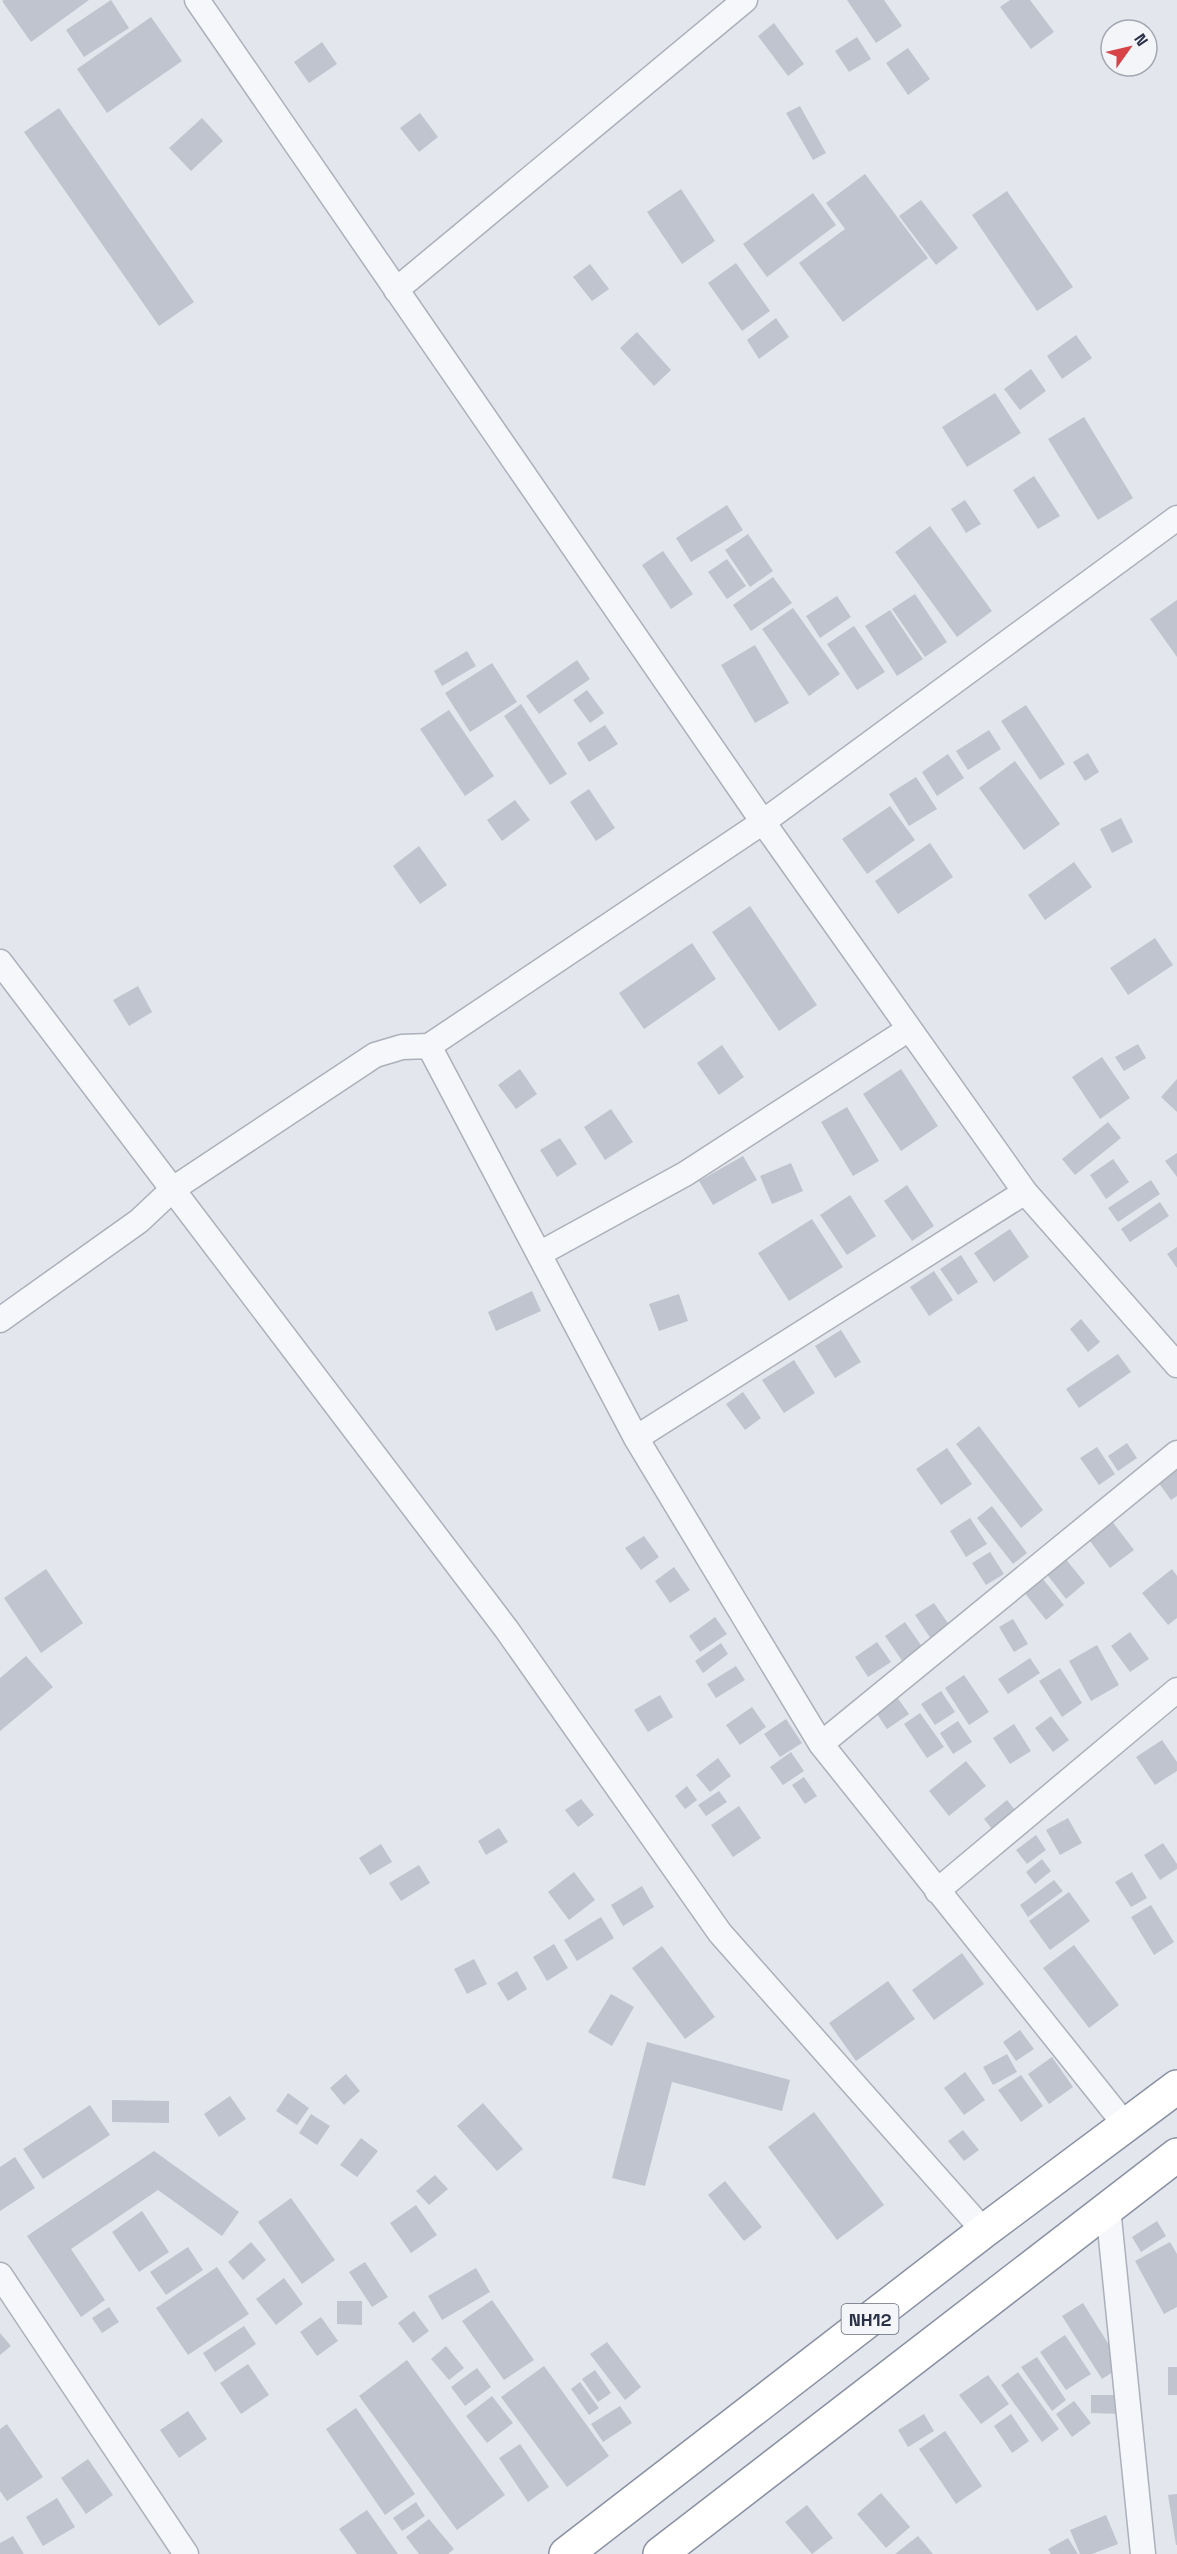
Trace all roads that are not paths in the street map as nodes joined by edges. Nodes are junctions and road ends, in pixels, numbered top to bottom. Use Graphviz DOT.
graph roads {
  1 [pos="196,0"];
  2 [pos="745,0"];
  3 [pos="396,290"];
  4 [pos="1177,518"];
  5 [pos="763,822"];
  6 [pos="0,962"];
  7 [pos="909,1029"];
  8 [pos="429,1046"];
  9 [pos="173,1189"];
  10 [pos="1025,1192"];
  11 [pos="538,1254"];
  12 [pos="0,1320"];
  13 [pos="1177,1365"];
  14 [pos="636,1438"];
  15 [pos="1177,1453"];
  16 [pos="1177,1690"];
  17 [pos="821,1744"];
  18 [pos="937,1891"];
  19 [pos="1177,2088"];
  20 [pos="1127,2127"];
  21 [pos="1177,2155"];
  22 [pos="1108,2208"];
  23 [pos="984,2231"];
  24 [pos="0,2275"];
  25 [pos="186,2554"];
  26 [pos="566,2554"];
  27 [pos="660,2554"];
  28 [pos="1143,2554"];
  1 -- 3 [label="street"];
  2 -- 3 [label="street"];
  3 -- 5 [label="street"];
  4 -- 5 [label="street"];
  5 -- 7 [label="street"];
  5 -- 8 [label="street"];
  6 -- 9 [label="street"];
  7 -- 10 [label="street"];
  7 -- 11 [label="street"];
  8 -- 9 [label="street"];
  8 -- 11 [label="street"];
  9 -- 12 [label="street"];
  9 -- 23 [label="street"];
  10 -- 13 [label="street"];
  10 -- 14 [label="street"];
  11 -- 14 [label="street"];
  14 -- 17 [label="street"];
  15 -- 17 [label="street"];
  16 -- 18 [label="street"];
  17 -- 18 [label="street"];
  18 -- 20 [label="street"];
  19 -- 20 [label="highway, NH12"];
  20 -- 23 [label="highway, NH12"];
  21 -- 22 [label="highway, NH12"];
  22 -- 27 [label="highway, NH12"];
  22 -- 28 [label="street"];
  23 -- 26 [label="highway, NH12"];
  24 -- 25 [label="street"];
}
